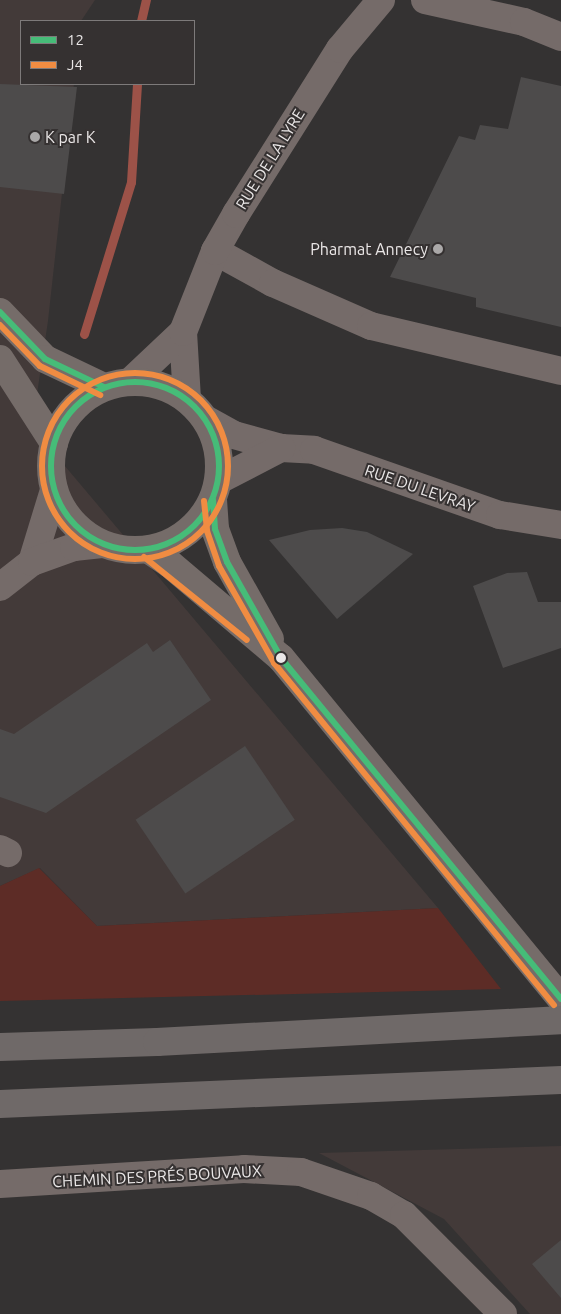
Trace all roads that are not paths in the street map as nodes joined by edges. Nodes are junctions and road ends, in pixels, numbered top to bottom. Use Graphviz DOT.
graph roads {
  1 [pos="381,0"];
  2 [pos="425,0"];
  3 [pos="561,36"];
  4 [pos="214,251"];
  5 [pos="0,312"];
  6 [pos="183,332"];
  7 [pos="0,359"];
  8 [pos="561,371"];
  9 [pos="131,381"];
  10 [pos="104,387"];
  11 [pos="187,399"];
  12 [pos="207,420"];
  13 [pos="54,442"];
  14 [pos="281,448"];
  15 [pos="54,490"];
  16 [pos="216,490"];
  17 [pos="561,524"];
  18 [pos="102,544"];
  19 [pos="149,550"];
  20 [pos="32,562"];
  21 [pos="0,587"];
  22 [pos="281,658"];
  23 [pos="561,999"];
  24 [pos="561,1020"];
  25 [pos="0,1047"];
  26 [pos="561,1080"];
  27 [pos="0,1104"];
  28 [pos="0,1184"];
  29 [pos="503,1314"];
  1 -- 4 [label="street, RUE DE LA LYRE"];
  2 -- 3 [label="street"];
  4 -- 6 [label="street, RUE DE LA LYRE"];
  4 -- 8 [label="street"];
  5 -- 10 [label="main road"];
  6 -- 9 [label="street, RUE DE LA LYRE"];
  6 -- 11 [label="street, RUE DE LA LYRE"];
  7 -- 13 [label="main road"];
  9 -- 10 [label="main road"];
  9 -- 11 [label="main road"];
  10 -- 13 [label="main road"];
  11 -- 12 [label="main road"];
  12 -- 14 [label="street, RUE DU LEVRAY"];
  12 -- 16 [label="main road"];
  13 -- 15 [label="main road"];
  14 -- 16 [label="street"];
  14 -- 17 [label="street, RUE DU LEVRAY"];
  15 -- 18 [label="main road"];
  15 -- 20 [label="street"];
  16 -- 19 [label="main road"];
  16 -- 22 [label="main road"];
  18 -- 19 [label="main road"];
  18 -- 20 [label="street"];
  19 -- 22 [label="main road"];
  20 -- 21 [label="street"];
  22 -- 23 [label="main road"];
  24 -- 25 [label="highway"];
  26 -- 27 [label="highway"];
  28 -- 29 [label="street, CHEMIN DES PRÉS BOUVAUX"];
}
